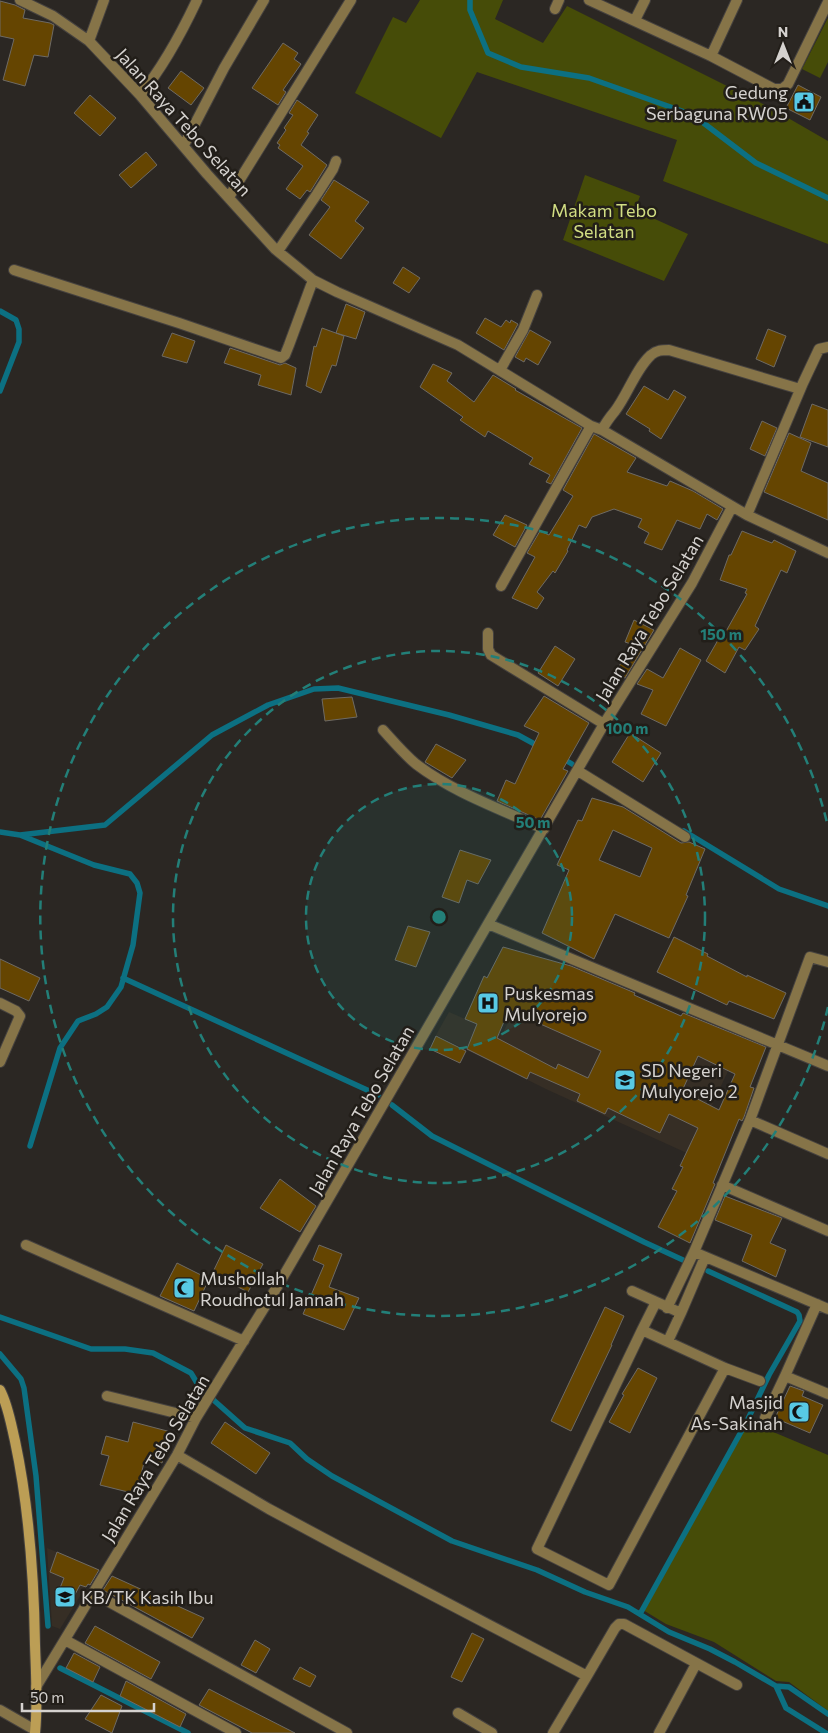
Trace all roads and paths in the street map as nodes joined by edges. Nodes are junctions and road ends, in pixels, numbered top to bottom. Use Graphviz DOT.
graph roads {
  1 [pos="20,0"];
  2 [pos="104,0"];
  3 [pos="197,0"];
  4 [pos="264,0"];
  5 [pos="351,0"];
  6 [pos="589,0"];
  7 [pos="646,0"];
  8 [pos="737,0"];
  9 [pos="828,2"];
  10 [pos="635,20"];
  11 [pos="89,41"];
  12 [pos="711,56"];
  13 [pos="140,95"];
  14 [pos="184,145"];
  15 [pos="336,161"];
  16 [pos="229,197"];
  17 [pos="278,251"];
  18 [pos="14,270"];
  19 [pos="313,280"];
  20 [pos="537,294"];
  21 [pos="827,344"];
  22 [pos="500,370"];
  23 [pos="800,389"];
  24 [pos="591,426"];
  25 [pos="602,430"];
  26 [pos="732,506"];
  27 [pos="747,515"];
  28 [pos="828,553"];
  29 [pos="502,586"];
  30 [pos="488,633"];
  31 [pos="604,724"];
  32 [pos="383,730"];
  33 [pos="578,771"];
  34 [pos="544,829"];
  35 [pos="685,837"];
  36 [pos="488,924"];
  37 [pos="828,962"];
  38 [pos="0,1003"];
  39 [pos="778,1045"];
  40 [pos="0,1062"];
  41 [pos="828,1066"];
  42 [pos="750,1120"];
  43 [pos="828,1154"];
  44 [pos="722,1185"];
  45 [pos="828,1231"];
  46 [pos="26,1245"];
  47 [pos="694,1252"];
  48 [pos="705,1257"];
  49 [pos="632,1291"];
  50 [pos="656,1302"];
  51 [pos="817,1304"];
  52 [pos="667,1308"];
  53 [pos="828,1309"];
  54 [pos="681,1313"];
  55 [pos="642,1330"];
  56 [pos="244,1341"];
  57 [pos="668,1341"];
  58 [pos="724,1368"];
  59 [pos="785,1376"];
  60 [pos="760,1381"];
  61 [pos="0,1390"];
  62 [pos="828,1394"];
  63 [pos="107,1396"];
  64 [pos="196,1418"];
  65 [pos="765,1418"];
  66 [pos="176,1455"];
  67 [pos="93,1593"];
  68 [pos="65,1640"];
  69 [pos="696,1664"];
  70 [pos="587,1676"];
  71 [pos="737,1685"];
  72 [pos="36,1687"];
  73 [pos="0,1710"];
  74 [pos="458,1713"];
  75 [pos="334,1729"];
  76 [pos="35,1731"];
  77 [pos="236,1733"];
  78 [pos="347,1733"];
  79 [pos="492,1733"];
  80 [pos="553,1733"];
  81 [pos="659,1733"];
  1 -- 11 [label="street, Jalan Raya Tebo Selatan"];
  2 -- 11 [label="street"];
  3 -- 13 [label="street"];
  4 -- 14 [label="street"];
  5 -- 16 [label="street"];
  6 -- 10 [label="street"];
  7 -- 10 [label="street"];
  8 -- 12 [label="street"];
  9 -- 12 [label="street"];
  10 -- 12 [label="street"];
  11 -- 13 [label="street, Jalan Raya Tebo Selatan"];
  13 -- 14 [label="street, Jalan Raya Tebo Selatan"];
  14 -- 16 [label="street, Jalan Raya Tebo Selatan"];
  15 -- 17 [label="street"];
  16 -- 17 [label="street, Jalan Raya Tebo Selatan"];
  17 -- 19 [label="street, Jalan Raya Tebo Selatan"];
  18 -- 19 [label="street"];
  19 -- 22 [label="street, Jalan Raya Tebo Selatan"];
  20 -- 22 [label="street"];
  21 -- 23 [label="street"];
  22 -- 24 [label="street, Jalan Raya Tebo Selatan"];
  23 -- 25 [label="street"];
  23 -- 27 [label="street"];
  24 -- 25 [label="street, Jalan Raya Tebo Selatan"];
  24 -- 29 [label="street"];
  25 -- 26 [label="street, Jalan Raya Tebo Selatan"];
  26 -- 27 [label="street, Jalan Raya Tebo Selatan"];
  26 -- 31 [label="street, Jalan Raya Tebo Selatan"];
  27 -- 28 [label="street, Jalan Raya Tebo Selatan"];
  30 -- 31 [label="street"];
  31 -- 33 [label="street, Jalan Raya Tebo Selatan"];
  32 -- 34 [label="street"];
  33 -- 34 [label="street, Jalan Raya Tebo Selatan"];
  33 -- 35 [label="street"];
  34 -- 36 [label="street, Jalan Raya Tebo Selatan"];
  36 -- 39 [label="street"];
  36 -- 56 [label="street, Jalan Raya Tebo Selatan"];
  37 -- 39 [label="street"];
  38 -- 40 [label="street"];
  39 -- 41 [label="street"];
  39 -- 42 [label="street"];
  42 -- 43 [label="street"];
  42 -- 44 [label="street"];
  44 -- 45 [label="street"];
  44 -- 47 [label="street"];
  46 -- 56 [label="street"];
  47 -- 48 [label="street"];
  47 -- 52 [label="street"];
  48 -- 51 [label="street"];
  48 -- 54 [label="street"];
  49 -- 50 [label="street"];
  50 -- 52 [label="street"];
  50 -- 55 [label="street"];
  51 -- 53 [label="street"];
  51 -- 59 [label="street"];
  52 -- 54 [label="street"];
  54 -- 57 [label="street"];
  55 -- 57 [label="street"];
  55 -- 58 [label="street"];
  56 -- 64 [label="street, Jalan Raya Tebo Selatan"];
  57 -- 58 [label="street"];
  58 -- 60 [label="street"];
  59 -- 62 [label="street"];
  59 -- 65 [label="street"];
  61 -- 72 [label="main road"];
  63 -- 64 [label="street"];
  64 -- 66 [label="street, Jalan Raya Tebo Selatan"];
  66 -- 67 [label="street, Jalan Raya Tebo Selatan"];
  66 -- 70 [label="street"];
  67 -- 68 [label="street, Jalan Raya Tebo Selatan"];
  67 -- 75 [label="street"];
  68 -- 72 [label="street, Jalan Raya Tebo Selatan"];
  68 -- 77 [label="street"];
  69 -- 70 [label="street"];
  69 -- 71 [label="street"];
  69 -- 81 [label="street"];
  70 -- 80 [label="street"];
  72 -- 76 [label="main road"];
  73 -- 76 [label="street"];
  74 -- 79 [label="street"];
  75 -- 78 [label="street"];
}
